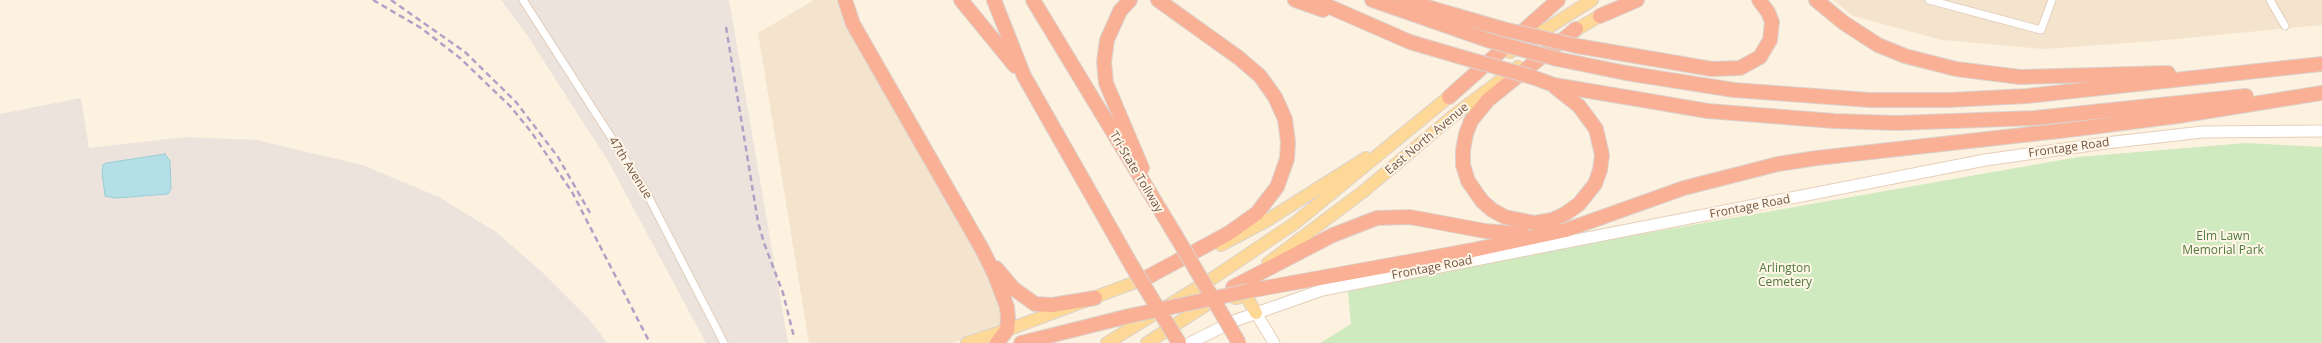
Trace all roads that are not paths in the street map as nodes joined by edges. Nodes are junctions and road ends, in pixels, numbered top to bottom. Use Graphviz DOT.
graph roads {
  1 [pos="522,0"];
  2 [pos="845,0"];
  3 [pos="960,0"];
  4 [pos="994,0"];
  5 [pos="1033,0"];
  6 [pos="1130,0"];
  7 [pos="1158,0"];
  8 [pos="1295,0"];
  9 [pos="1314,0"];
  10 [pos="1372,0"];
  11 [pos="1404,0"];
  12 [pos="1558,0"];
  13 [pos="1592,0"];
  14 [pos="1627,0"];
  15 [pos="1637,0"];
  16 [pos="1759,0"];
  17 [pos="1816,0"];
  18 [pos="1929,0"];
  19 [pos="2052,0"];
  20 [pos="2270,0"];
  21 [pos="1600,16"];
  22 [pos="2285,26"];
  23 [pos="1379,29"];
  24 [pos="1576,29"];
  25 [pos="2322,64"];
  26 [pos="2252,71"];
  27 [pos="1024,76"];
  28 [pos="1554,85"];
  29 [pos="2322,88"];
  30 [pos="2322,93"];
  31 [pos="1449,97"];
  32 [pos="1426,115"];
  33 [pos="2322,131"];
  34 [pos="1157,206"];
  35 [pos="1566,230"];
  36 [pos="982,248"];
  37 [pos="1146,278"];
  38 [pos="1234,293"];
  39 [pos="1095,298"];
  40 [pos="1256,313"];
  41 [pos="1130,318"];
  42 [pos="1008,330"];
  43 [pos="724,343"];
  44 [pos="967,343"];
  45 [pos="996,343"];
  46 [pos="1021,343"];
  47 [pos="1043,343"];
  48 [pos="1107,343"];
  49 [pos="1147,343"];
  50 [pos="1179,343"];
  51 [pos="1190,343"];
  52 [pos="1239,343"];
  53 [pos="1274,343"];
  1 -- 43 [label="street, 47th Avenue"];
  2 -- 36 [label="highway"];
  3 -- 27 [label="highway"];
  4 -- 27 [label="highway"];
  5 -- 34 [label="highway, Tri-State Tollway"];
  6 -- 34 [label="highway"];
  7 -- 37 [label="highway"];
  8 -- 23 [label="highway"];
  9 -- 23 [label="highway"];
  10 -- 26 [label="highway, bridge"];
  11 -- 16 [label="highway, bridge"];
  12 -- 31 [label="highway"];
  13 -- 31 [label="main road, East North Avenue"];
  14 -- 21 [label="main road, East North Avenue"];
  15 -- 21 [label="highway"];
  17 -- 26 [label="highway"];
  18 -- 19 [label="street"];
  20 -- 22 [label="street"];
  21 -- 24 [label="main road, East North Avenue"];
  23 -- 28 [label="highway, bridge"];
  24 -- 28 [label="highway"];
  24 -- 38 [label="main road, East North Avenue"];
  25 -- 26 [label="highway"];
  27 -- 50 [label="highway, bridge"];
  28 -- 29 [label="highway"];
  30 -- 35 [label="highway"];
  31 -- 32 [label="main road, East North Avenue"];
  32 -- 37 [label="main road"];
  32 -- 48 [label="main road, East North Avenue"];
  33 -- 40 [label="street, Frontage Road"];
  34 -- 52 [label="highway, Tri-State Tollway, bridge"];
  35 -- 38 [label="highway"];
  35 -- 41 [label="highway, bridge"];
  36 -- 39 [label="highway"];
  36 -- 42 [label="highway"];
  37 -- 39 [label="main road"];
  38 -- 40 [label="main road"];
  38 -- 49 [label="main road, East North Avenue"];
  39 -- 42 [label="main road"];
  40 -- 51 [label="street, Frontage Road"];
  40 -- 53 [label="street"];
  41 -- 46 [label="highway"];
  41 -- 47 [label="main road"];
  42 -- 44 [label="main road"];
  42 -- 45 [label="highway"];
}
